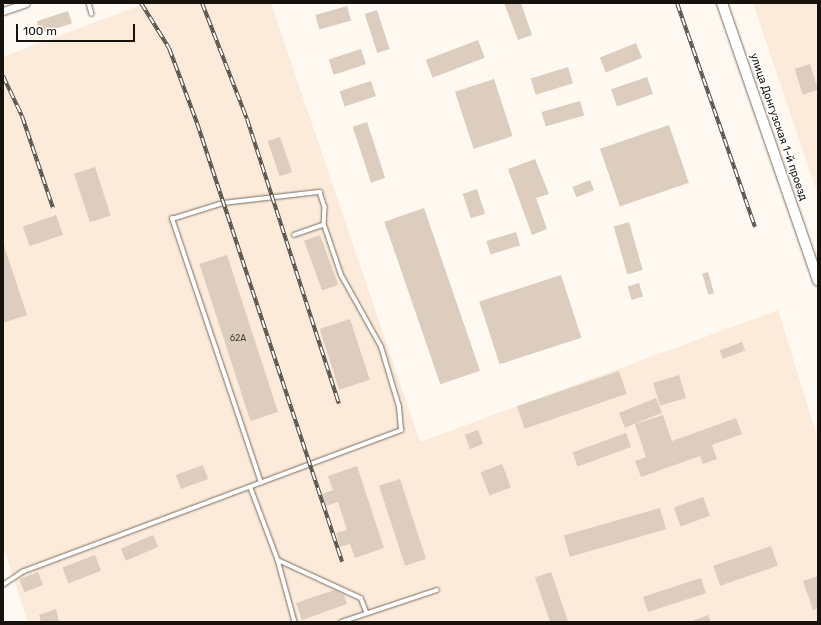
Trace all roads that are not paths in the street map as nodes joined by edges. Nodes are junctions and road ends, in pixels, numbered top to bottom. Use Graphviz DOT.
graph roads {
  1 [pos="26,3"];
  2 [pos="89,3"];
  3 [pos="722,3"];
  4 [pos="3,10"];
  5 [pos="92,14"];
  6 [pos="324,225"];
  7 [pos="295,235"];
  8 [pos="818,281"];
  9 [pos="260,483"];
  10 [pos="251,488"];
  11 [pos="278,560"];
  12 [pos="3,585"];
  13 [pos="437,590"];
  14 [pos="367,613"];
  15 [pos="295,622"];
  16 [pos="341,622"];
  1 -- 4 [label="street"];
  2 -- 5 [label="lane"];
  3 -- 8 [label="street, улица Донгузская 1-й проезд"];
  6 -- 7 [label="lane"];
  6 -- 9 [label="lane"];
  6 -- 9 [label="lane"];
  9 -- 10 [label="lane"];
  10 -- 11 [label="lane"];
  10 -- 12 [label="lane"];
  11 -- 14 [label="lane"];
  11 -- 15 [label="lane"];
  13 -- 14 [label="lane"];
  14 -- 16 [label="lane"];
}
